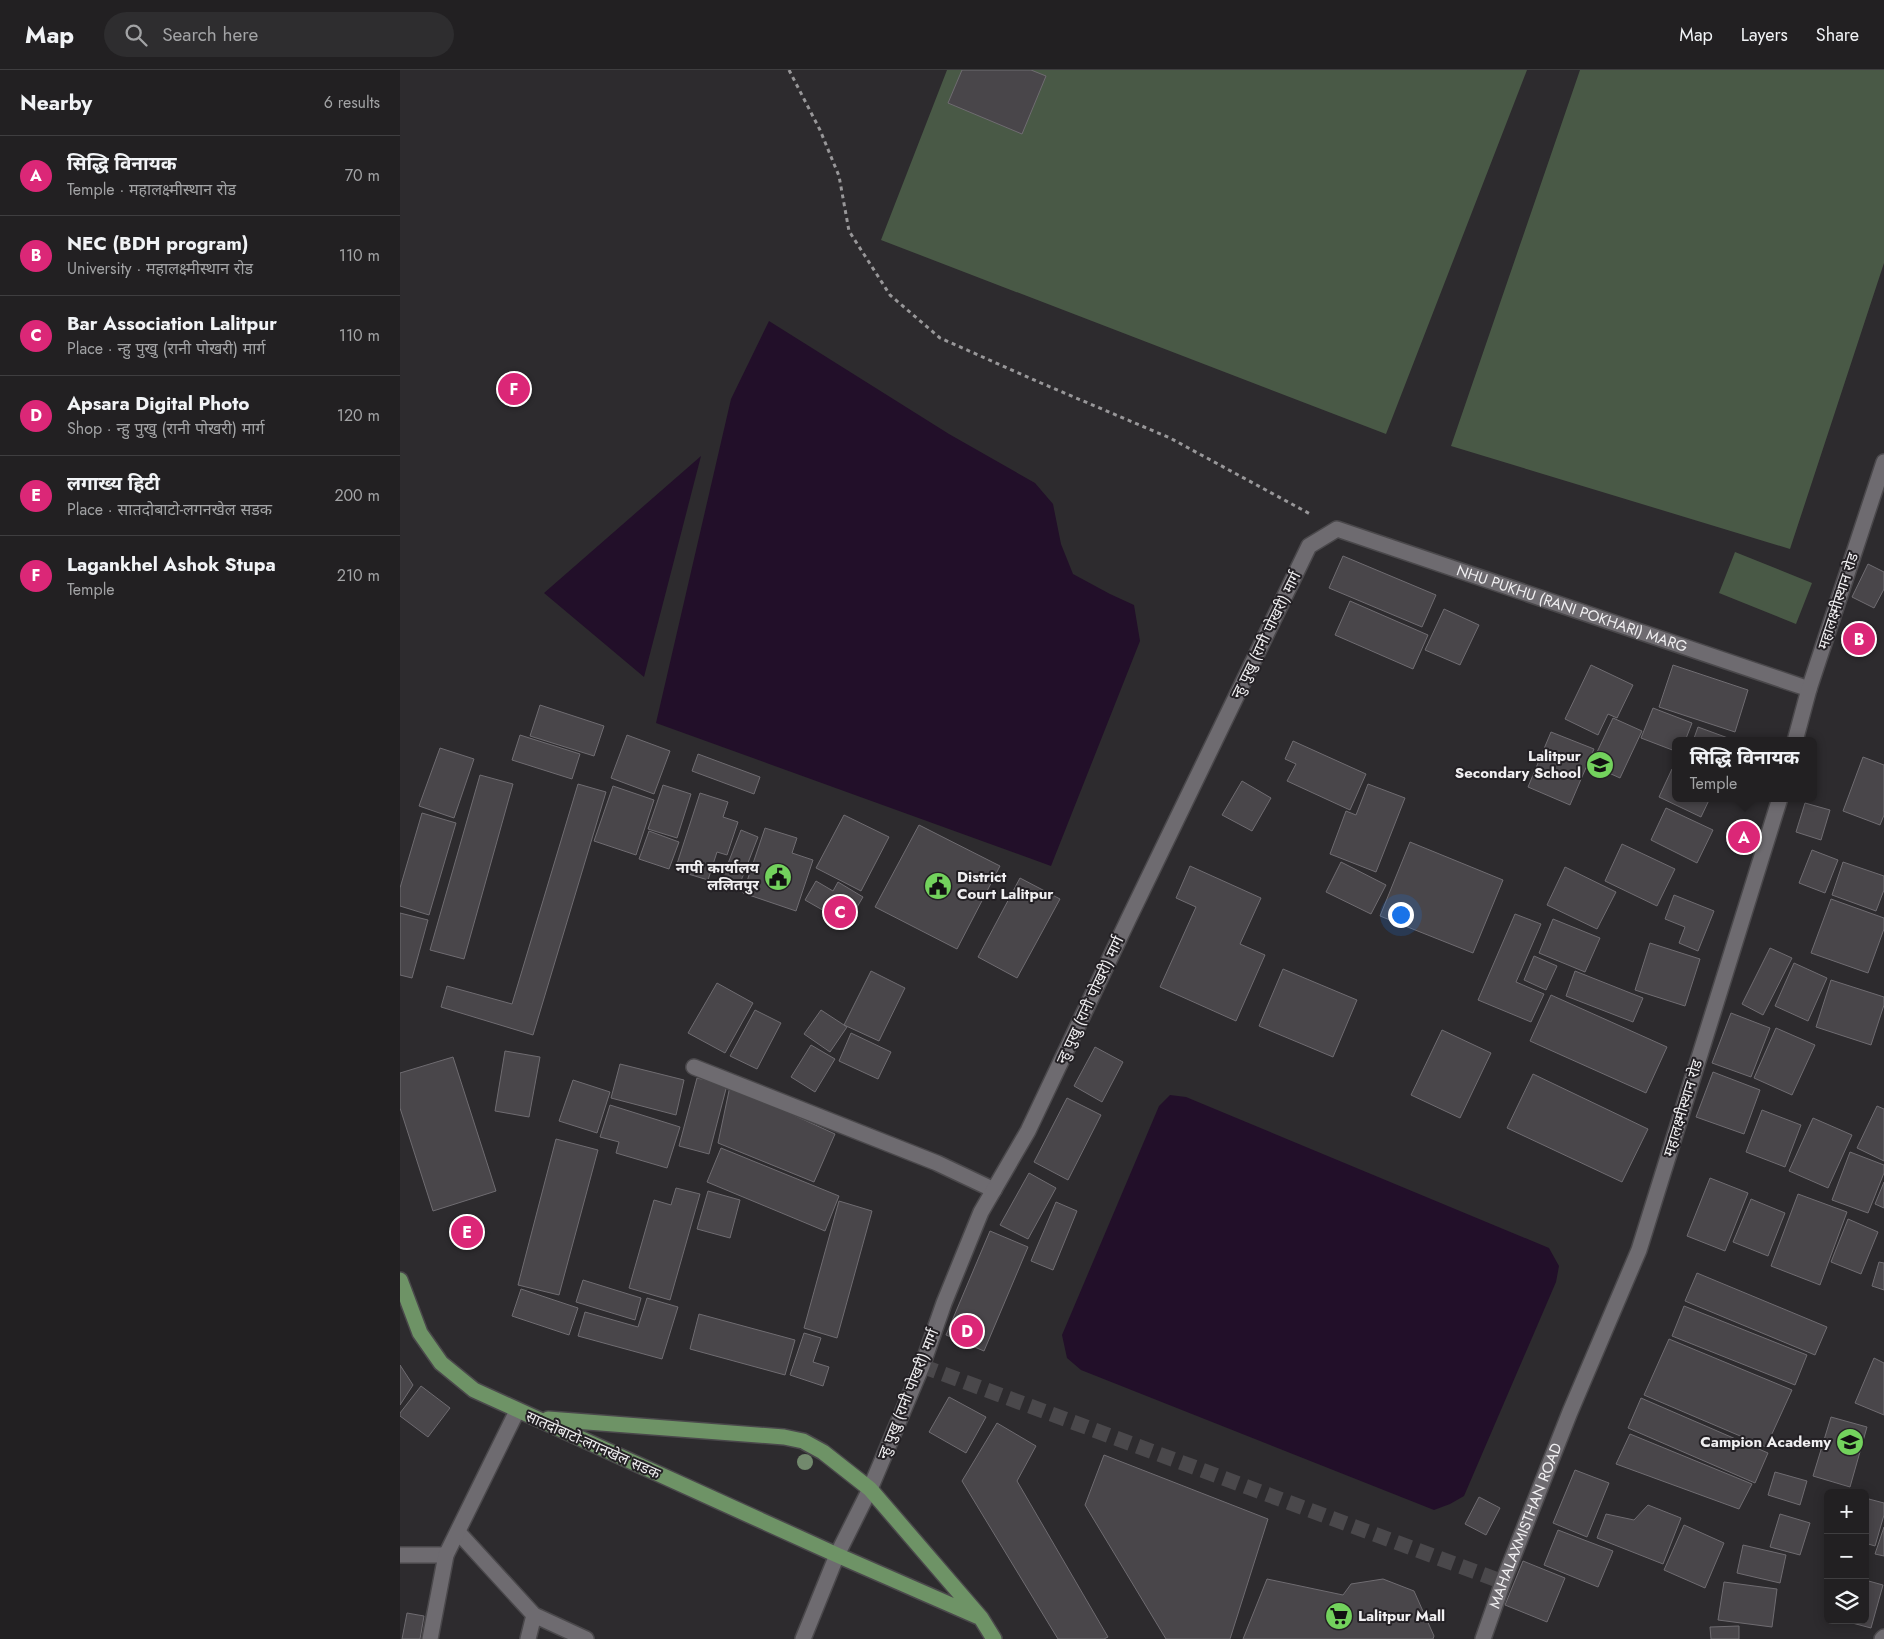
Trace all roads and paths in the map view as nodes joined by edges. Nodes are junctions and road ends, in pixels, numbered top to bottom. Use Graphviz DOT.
graph roads {
  1 [pos="790,70"];
  2 [pos="1884,462"];
  3 [pos="1337,529"];
  4 [pos="1809,689"];
  5 [pos="1796,737"];
  6 [pos="1779,802"];
  7 [pos="694,1068"];
  8 [pos="994,1190"];
  9 [pos="400,1280"];
  10 [pos="517,1411"];
  11 [pos="1570,1412"];
  12 [pos="538,1418"];
  13 [pos="870,1488"];
  14 [pos="458,1532"];
  15 [pos="400,1555"];
  16 [pos="446,1555"];
  17 [pos="837,1555"];
  18 [pos="534,1615"];
  19 [pos="981,1618"];
  20 [pos="430,1639"];
  21 [pos="528,1639"];
  22 [pos="586,1639"];
  23 [pos="803,1639"];
  24 [pos="994,1639"];
  25 [pos="1483,1639"];
  1 -- 3 [label="path"];
  2 -- 4 [label="street, महालक्ष्मीस्थान रोड"];
  3 -- 4 [label="street, NHU PUKHU (RANI POKHARI) MARG"];
  3 -- 8 [label="street, न्हु पुखु (रानी पोखरी) मार्ग"];
  4 -- 5 [label="street, महालक्ष्मीस्थान रोड"];
  6 -- 11 [label="street, महालक्ष्मीस्थान रोड"];
  7 -- 8 [label="street"];
  8 -- 13 [label="street, न्हु पुखु (रानी पोखरी) मार्ग"];
  9 -- 10 [label="main road, सातदोबाटो-लगनखेल सडक"];
  10 -- 12 [label="main road, सातदोबाटो-लगनखेल सडक"];
  10 -- 14 [label="street"];
  11 -- 25 [label="street, MAHALAXMISTHAN ROAD"];
  12 -- 13 [label="main road"];
  12 -- 17 [label="main road, सातदोबाटो-लगनखेल सडक"];
  13 -- 17 [label="street, न्हु पुखु (रानी पोखरी) मार्ग"];
  13 -- 19 [label="main road"];
  14 -- 16 [label="street"];
  14 -- 18 [label="street"];
  15 -- 16 [label="street"];
  16 -- 20 [label="street"];
  17 -- 19 [label="main road, सातदोबाटो-लगनखेल सडक"];
  17 -- 23 [label="street, न्हु पुखु (रानी पोखरी) मार्ग"];
  18 -- 21 [label="street"];
  18 -- 22 [label="street"];
  19 -- 24 [label="main road"];
}
